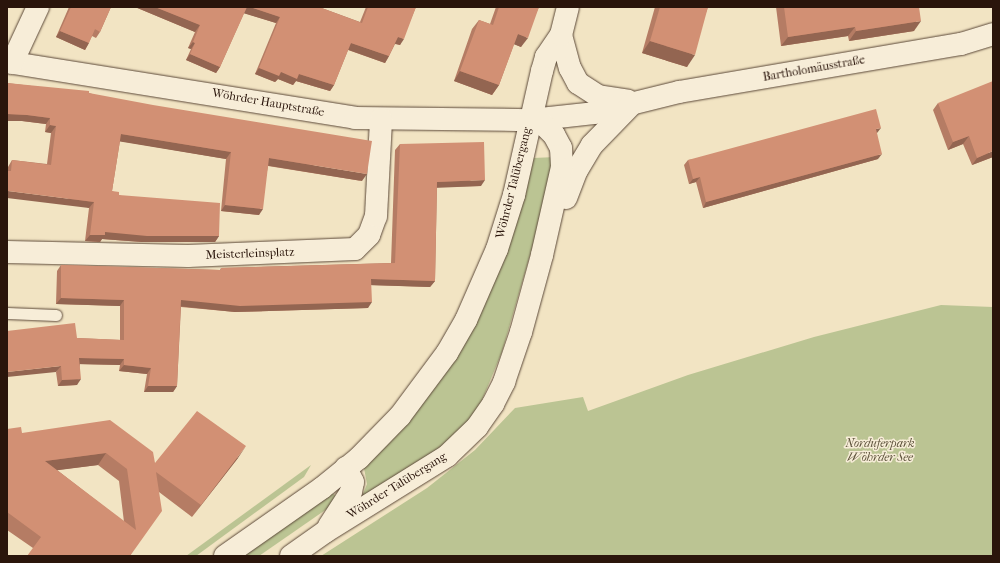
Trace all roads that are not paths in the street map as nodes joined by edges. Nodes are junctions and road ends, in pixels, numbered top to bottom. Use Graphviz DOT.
graph roads {
  1 [pos="38,7"];
  2 [pos="568,7"];
  3 [pos="993,34"];
  4 [pos="561,35"];
  5 [pos="10,62"];
  6 [pos="635,102"];
  7 [pos="381,119"];
  8 [pos="530,120"];
  9 [pos="7,252"];
  10 [pos="542,255"];
  11 [pos="7,313"];
  12 [pos="56,315"];
  13 [pos="346,468"];
  14 [pos="325,532"];
  15 [pos="225,556"];
  16 [pos="291,556"];
  1 -- 5 [label="street"];
  2 -- 4 [label="street"];
  3 -- 6 [label="street, Bartholomäusstraße"];
  4 -- 6 [label="street"];
  4 -- 8 [label="street"];
  5 -- 7 [label="street, Wöhrder Hauptstraße"];
  6 -- 8 [label="street, Bartholomäusstraße"];
  6 -- 10 [label="street"];
  7 -- 8 [label="street, Wöhrder Hauptstraße"];
  7 -- 9 [label="street, Meisterleinsplatz"];
  8 -- 10 [label="street, Wöhrder Talübergang"];
  8 -- 13 [label="street, Wöhrder Talübergang"];
  10 -- 14 [label="street, Wöhrder Talübergang"];
  11 -- 12 [label="lane"];
  13 -- 14 [label="street"];
  13 -- 15 [label="street, Wöhrder Talübergang"];
  14 -- 16 [label="street, Wöhrder Talübergang"];
}
